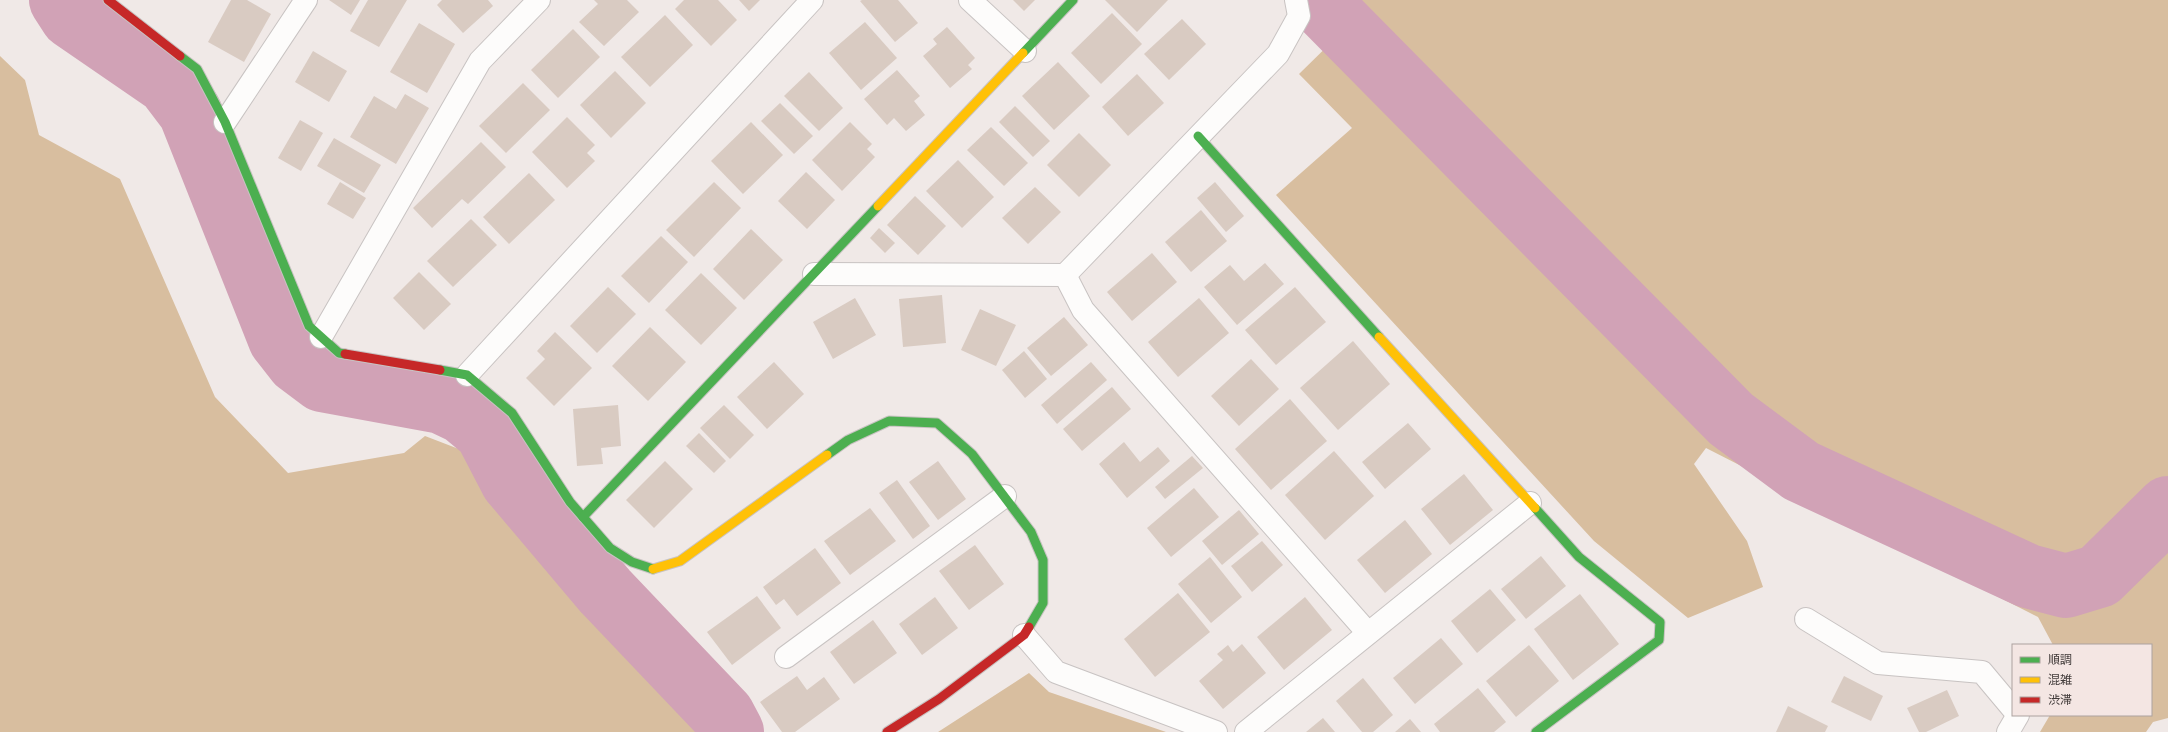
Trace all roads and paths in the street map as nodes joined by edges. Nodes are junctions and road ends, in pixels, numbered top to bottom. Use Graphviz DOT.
graph roads {
  1 [pos="108,0"];
  2 [pos="306,0"];
  3 [pos="539,0"];
  4 [pos="812,0"];
  5 [pos="970,0"];
  6 [pos="1073,0"];
  7 [pos="1296,0"];
  8 [pos="1025,51"];
  9 [pos="226,122"];
  10 [pos="1198,136"];
  11 [pos="814,274"];
  12 [pos="1065,275"];
  13 [pos="321,337"];
  14 [pos="467,376"];
  15 [pos="1005,496"];
  16 [pos="1530,503"];
  17 [pos="582,517"];
  18 [pos="1806,619"];
  19 [pos="1368,633"];
  20 [pos="1024,635"];
  21 [pos="786,657"];
  22 [pos="2012,708"];
  23 [pos="2017,716"];
  24 [pos="886,732"];
  25 [pos="1216,732"];
  26 [pos="1246,732"];
  27 [pos="1536,732"];
  28 [pos="2008,732"];
  1 -- 9 [label="street"];
  2 -- 9 [label="street"];
  3 -- 13 [label="street"];
  4 -- 14 [label="street"];
  5 -- 8 [label="street"];
  6 -- 8 [label="street"];
  7 -- 10 [label="street"];
  8 -- 11 [label="street"];
  9 -- 13 [label="street"];
  10 -- 12 [label="street"];
  10 -- 16 [label="street"];
  11 -- 12 [label="street"];
  11 -- 17 [label="street"];
  12 -- 19 [label="street"];
  13 -- 14 [label="street"];
  14 -- 17 [label="street"];
  15 -- 17 [label="street"];
  15 -- 20 [label="street"];
  15 -- 21 [label="street"];
  16 -- 19 [label="street"];
  16 -- 27 [label="street"];
  18 -- 22 [label="street"];
  19 -- 26 [label="street"];
  20 -- 24 [label="street"];
  20 -- 25 [label="street"];
  23 -- 28 [label="street"];
}
